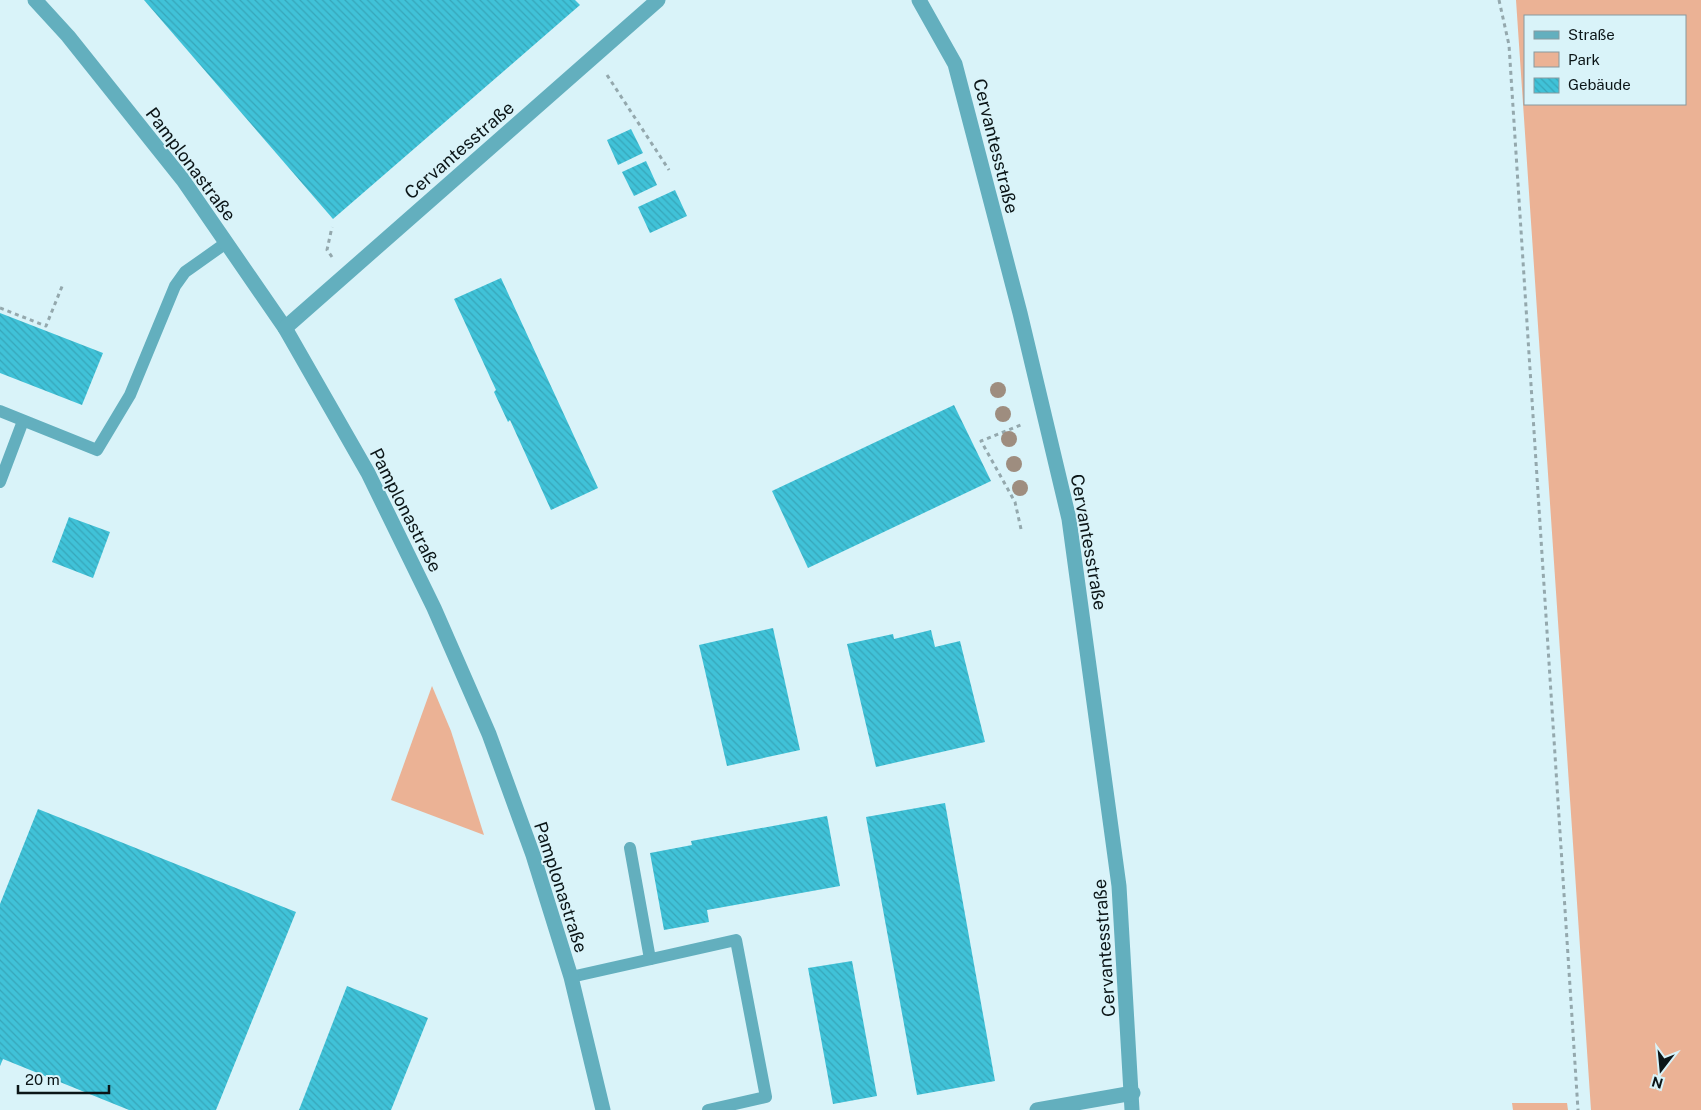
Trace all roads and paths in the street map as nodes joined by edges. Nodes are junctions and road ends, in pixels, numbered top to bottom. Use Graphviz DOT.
graph roads {
  1 [pos="35,0"];
  2 [pos="658,0"];
  3 [pos="918,0"];
  4 [pos="1499,0"];
  5 [pos="594,56"];
  6 [pos="670,170"];
  7 [pos="332,228"];
  8 [pos="226,243"];
  9 [pos="333,258"];
  10 [pos="63,284"];
  11 [pos="0,308"];
  12 [pos="285,328"];
  13 [pos="0,411"];
  14 [pos="23,420"];
  15 [pos="1017,426"];
  16 [pos="0,482"];
  17 [pos="1021,529"];
  18 [pos="630,848"];
  19 [pos="650,959"];
  20 [pos="571,977"];
  21 [pos="1133,1093"];
  22 [pos="603,1110"];
  23 [pos="708,1110"];
  24 [pos="1037,1110"];
  25 [pos="1132,1110"];
  26 [pos="1578,1110"];
  1 -- 8 [label="street, Pamplonastraße"];
  2 -- 5 [label="street, Cervantesstraße"];
  3 -- 21 [label="street, Cervantesstraße"];
  4 -- 26 [label="path"];
  5 -- 6 [label="path"];
  5 -- 12 [label="street, Cervantesstraße"];
  7 -- 9 [label="path"];
  8 -- 12 [label="street, Pamplonastraße"];
  8 -- 14 [label="lane"];
  10 -- 11 [label="path"];
  12 -- 20 [label="street, Pamplonastraße"];
  13 -- 14 [label="lane"];
  14 -- 16 [label="lane"];
  15 -- 17 [label="path"];
  18 -- 19 [label="lane"];
  19 -- 20 [label="lane"];
  19 -- 23 [label="lane"];
  20 -- 22 [label="street, Pamplonastraße"];
  21 -- 24 [label="street"];
  21 -- 25 [label="street, Cervantesstraße"];
}
